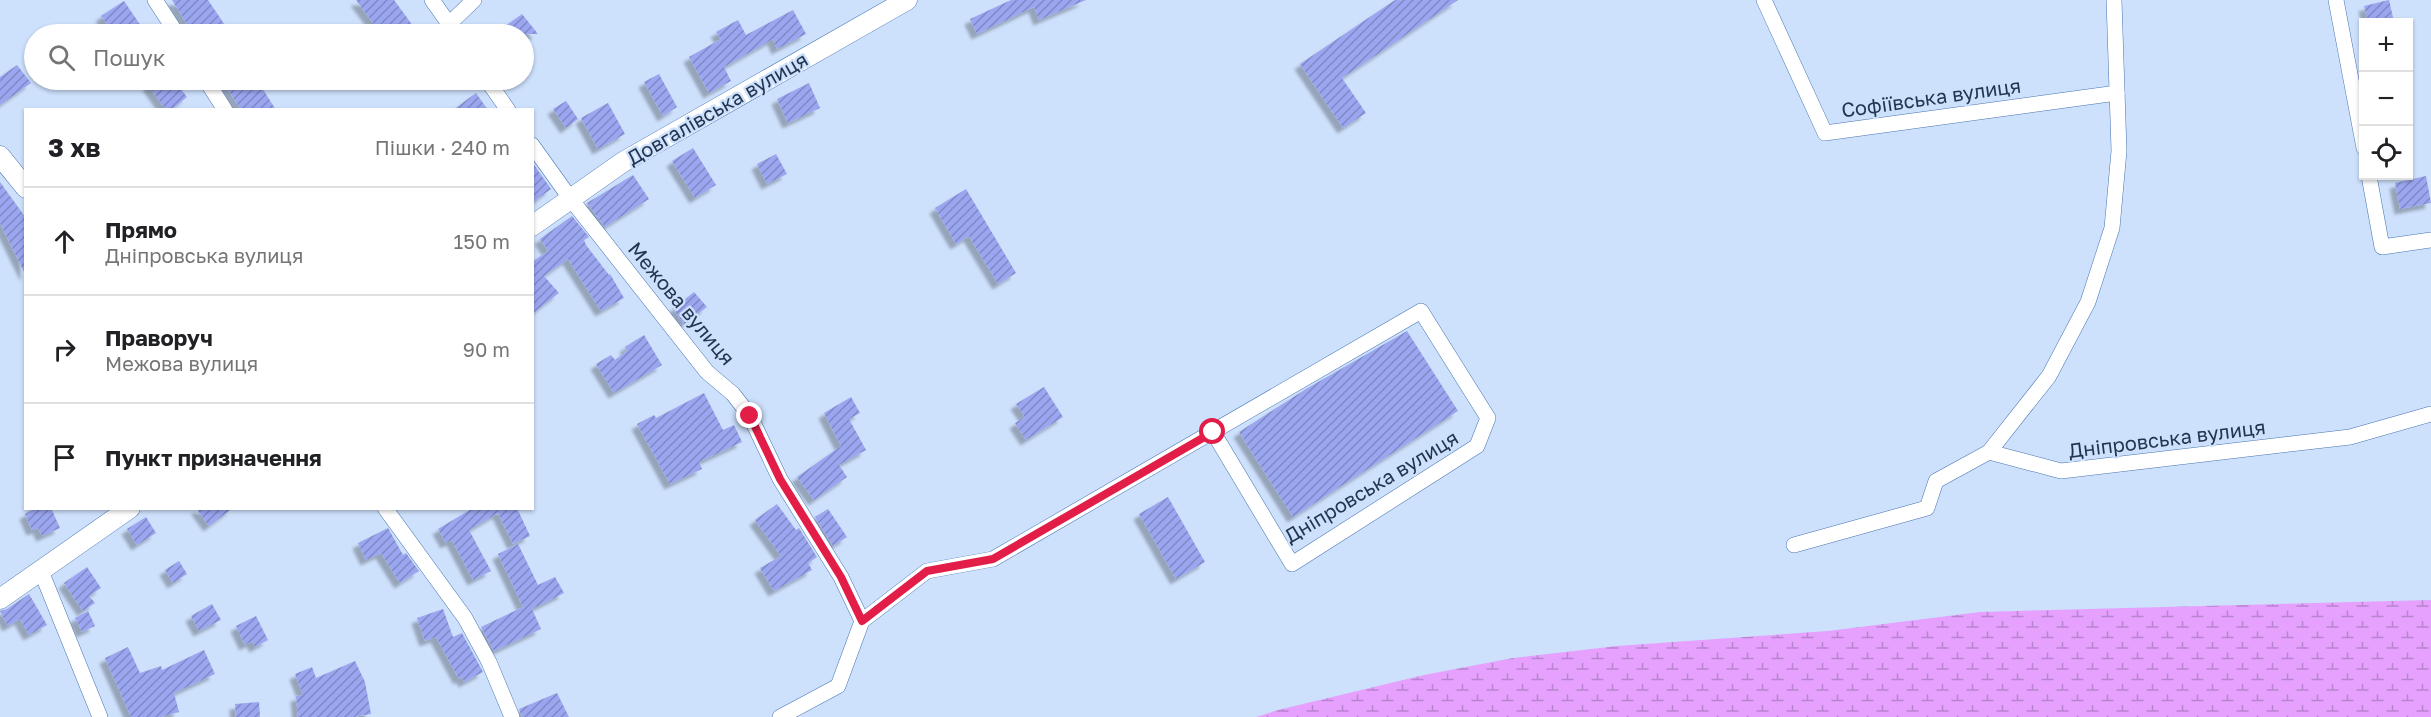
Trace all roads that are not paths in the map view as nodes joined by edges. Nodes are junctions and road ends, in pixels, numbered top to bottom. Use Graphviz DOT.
graph roads {
  1 [pos="155,0"];
  2 [pos="432,0"];
  3 [pos="474,0"];
  4 [pos="907,0"];
  5 [pos="1764,0"];
  6 [pos="2114,0"];
  7 [pos="2336,0"];
  8 [pos="171,24"];
  9 [pos="449,24"];
  10 [pos="456,24"];
  11 [pos="212,90"];
  12 [pos="494,90"];
  13 [pos="2117,93"];
  14 [pos="224,108"];
  15 [pos="507,108"];
  16 [pos="2360,126"];
  17 [pos="534,148"];
  18 [pos="0,156"];
  19 [pos="2370,180"];
  20 [pos="24,186"];
  21 [pos="570,198"];
  22 [pos="534,225"];
  23 [pos="2431,240"];
  24 [pos="2431,414"];
  25 [pos="1213,432"];
  26 [pos="1989,452"];
  27 [pos="127,510"];
  28 [pos="386,510"];
  29 [pos="1794,545"];
  30 [pos="41,571"];
  31 [pos="0,599"];
  32 [pos="862,621"];
  33 [pos="100,717"];
  34 [pos="512,717"];
  35 [pos="780,717"];
  1 -- 8 [label="street"];
  2 -- 9 [label="street"];
  3 -- 10 [label="street"];
  4 -- 21 [label="street, Довгалівська вулиця"];
  5 -- 13 [label="street, Софіївська вулиця"];
  6 -- 13 [label="street"];
  7 -- 16 [label="street"];
  11 -- 14 [label="street"];
  12 -- 15 [label="street"];
  13 -- 26 [label="street"];
  17 -- 21 [label="street, Межова вулиця"];
  18 -- 20 [label="street"];
  19 -- 23 [label="street"];
  21 -- 22 [label="street, Довгалівська вулиця"];
  21 -- 32 [label="street, Межова вулиця"];
  24 -- 26 [label="street, Дніпровська вулиця"];
  25 -- 25 [label="street, Дніпровська вулиця"];
  25 -- 32 [label="street, Дніпровська вулиця"];
  26 -- 29 [label="street"];
  27 -- 30 [label="street"];
  28 -- 34 [label="street"];
  30 -- 31 [label="street"];
  30 -- 33 [label="street"];
  32 -- 35 [label="street"];
}
